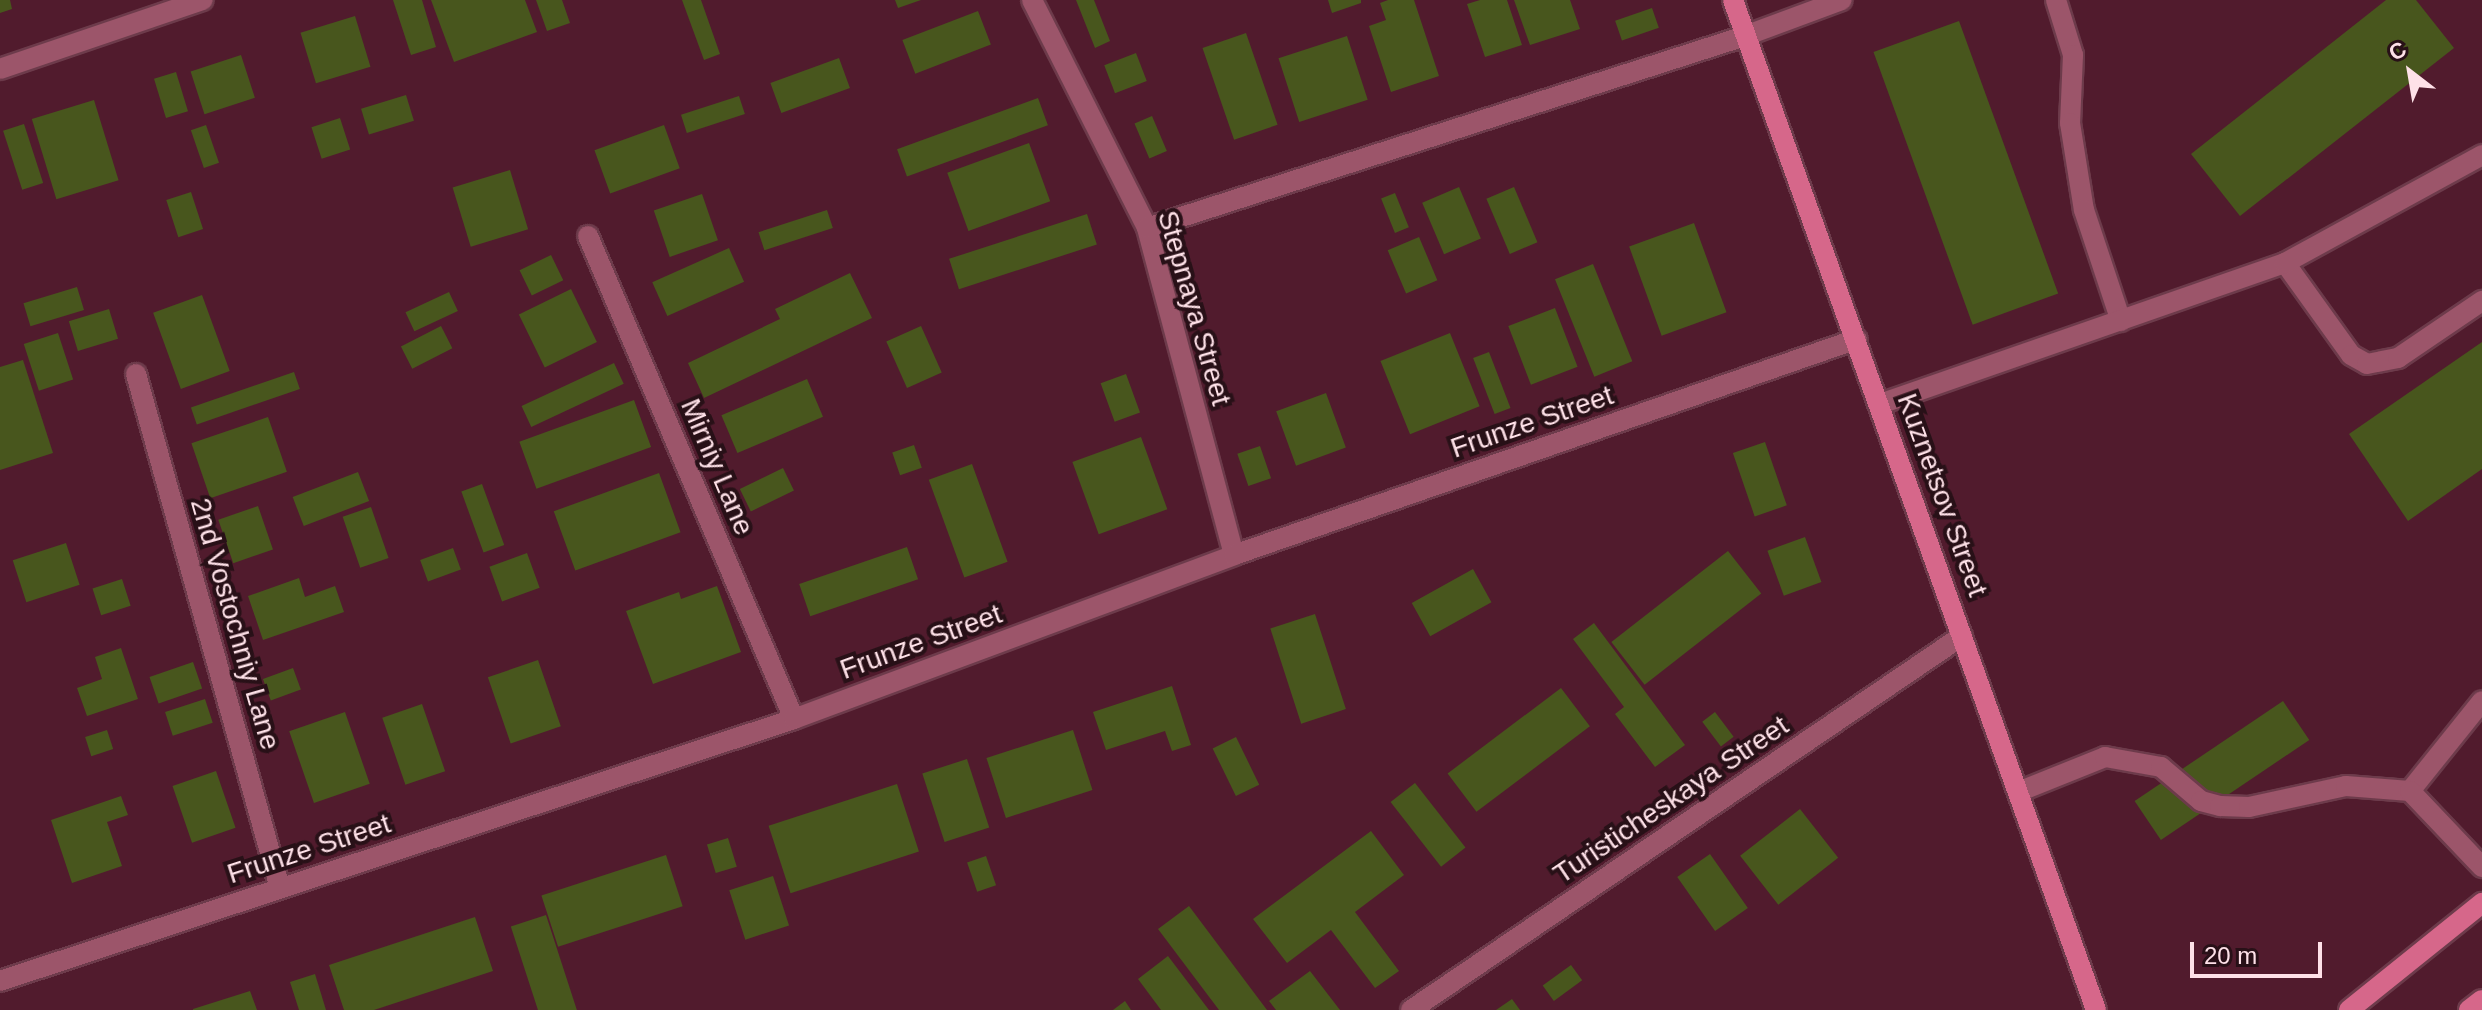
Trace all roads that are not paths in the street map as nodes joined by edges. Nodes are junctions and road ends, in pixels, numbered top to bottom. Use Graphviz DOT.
graph roads {
  1 [pos="203,0"];
  2 [pos="1032,0"];
  3 [pos="1733,0"];
  4 [pos="1842,0"];
  5 [pos="2056,0"];
  6 [pos="1745,36"];
  7 [pos="0,69"];
  8 [pos="2482,155"];
  9 [pos="1147,228"];
  10 [pos="588,236"];
  11 [pos="2285,263"];
  12 [pos="2482,301"];
  13 [pos="2121,321"];
  14 [pos="1857,339"];
  15 [pos="136,374"];
  16 [pos="1880,404"];
  17 [pos="1234,555"];
  18 [pos="1962,636"];
  19 [pos="2482,701"];
  20 [pos="794,719"];
  21 [pos="2410,791"];
  22 [pos="2018,792"];
  23 [pos="2482,867"];
  24 [pos="280,888"];
  25 [pos="2482,903"];
  26 [pos="0,981"];
  27 [pos="2482,1000"];
  28 [pos="1411,1010"];
  29 [pos="2096,1010"];
  30 [pos="2349,1010"];
  31 [pos="2469,1010"];
  1 -- 7 [label="street"];
  2 -- 9 [label="street, Stepnaya Street"];
  3 -- 6 [label="street, Kuznetsov Street"];
  4 -- 6 [label="street"];
  5 -- 13 [label="street"];
  6 -- 9 [label="street"];
  6 -- 14 [label="street, Kuznetsov Street"];
  8 -- 11 [label="street"];
  9 -- 17 [label="street, Stepnaya Street"];
  10 -- 20 [label="street, Mirniy Lane"];
  11 -- 12 [label="street"];
  11 -- 13 [label="street"];
  13 -- 16 [label="street"];
  14 -- 16 [label="street, Kuznetsov Street"];
  14 -- 17 [label="street, Frunze Street"];
  15 -- 24 [label="street, 2nd Vostochniy Lane"];
  16 -- 18 [label="street, Kuznetsov Street"];
  17 -- 20 [label="street, Frunze Street"];
  18 -- 22 [label="street, Kuznetsov Street"];
  18 -- 28 [label="street, Turisticheskaya Street"];
  19 -- 21 [label="street"];
  20 -- 24 [label="street, Frunze Street"];
  21 -- 22 [label="street"];
  21 -- 23 [label="street"];
  22 -- 29 [label="street, Kuznetsov Street"];
  24 -- 26 [label="street, Frunze Street"];
  25 -- 30 [label="street"];
  27 -- 31 [label="street"];
}
